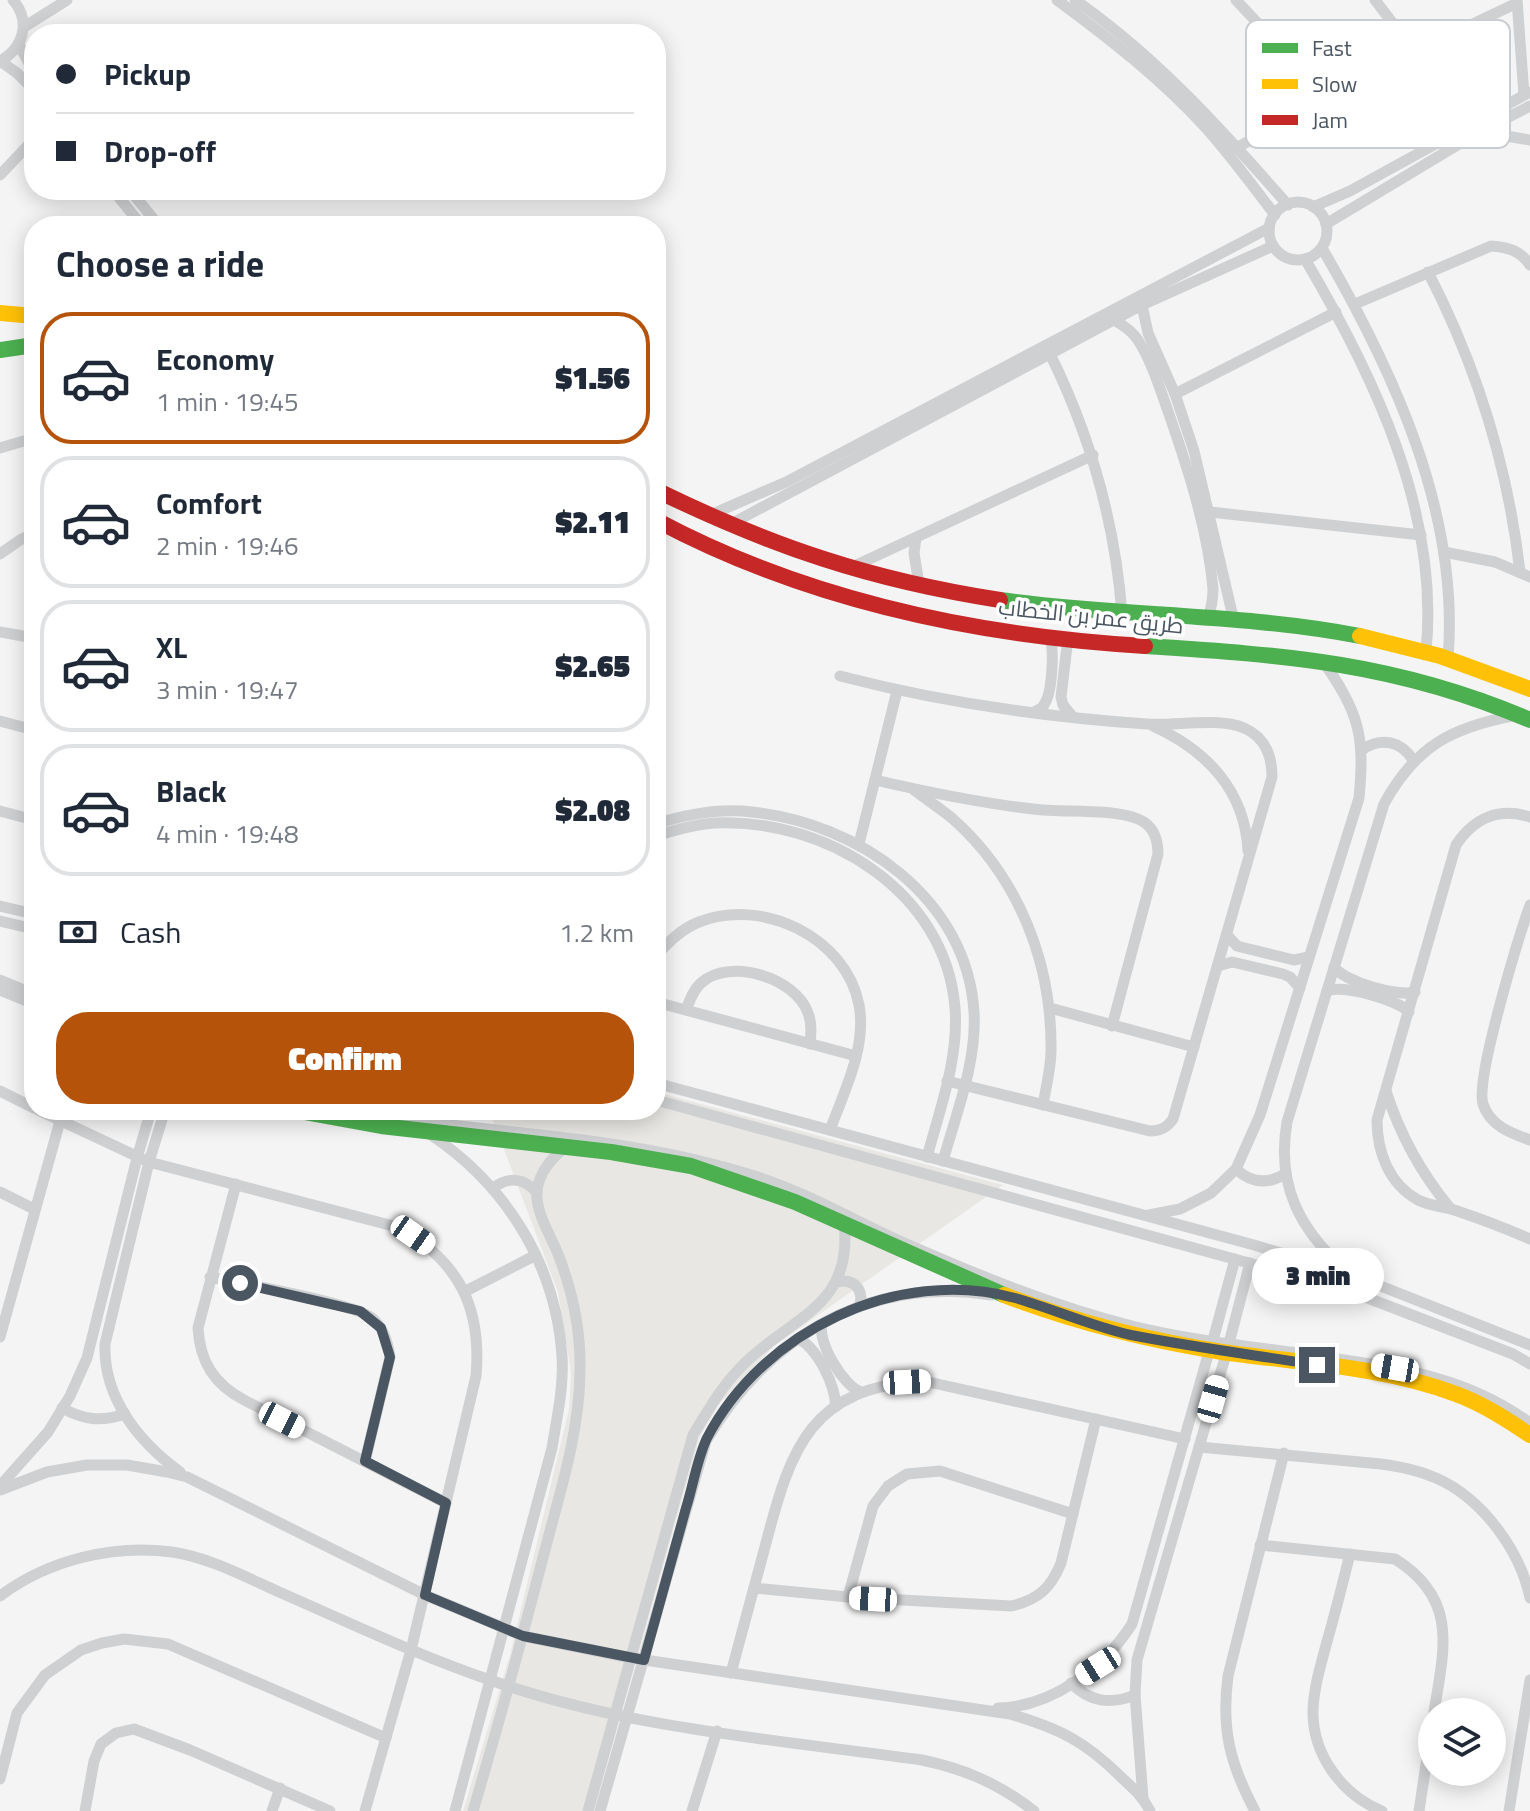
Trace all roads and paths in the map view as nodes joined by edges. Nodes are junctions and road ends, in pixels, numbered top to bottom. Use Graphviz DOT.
graph roads {
  1 [pos="13,0"];
  2 [pos="67,0"];
  3 [pos="1057,0"];
  4 [pos="1075,0"];
  5 [pos="1236,0"];
  6 [pos="1375,0"];
  7 [pos="1517,1"];
  8 [pos="1256,20"];
  9 [pos="1390,20"];
  10 [pos="1478,20"];
  11 [pos="29,24"];
  12 [pos="24,27"];
  13 [pos="19,45"];
  14 [pos="24,54"];
  15 [pos="0,61"];
  16 [pos="24,80"];
  17 [pos="1528,97"];
  18 [pos="1510,107"];
  19 [pos="1510,110"];
  20 [pos="1510,137"];
  21 [pos="1530,140"];
  22 [pos="1246,142"];
  23 [pos="1238,147"];
  24 [pos="1431,148"];
  25 [pos="1452,148"];
  26 [pos="24,150"];
  27 [pos="0,175"];
  28 [pos="121,200"];
  29 [pos="138,200"];
  30 [pos="1288,205"];
  31 [pos="1313,207"];
  32 [pos="1275,215"];
  33 [pos="134,216"];
  34 [pos="151,216"];
  35 [pos="1326,224"];
  36 [pos="1269,228"];
  37 [pos="1273,246"];
  38 [pos="1322,248"];
  39 [pos="1305,259"];
  40 [pos="1530,265"];
  41 [pos="1428,272"];
  42 [pos="1355,304"];
  43 [pos="1142,305"];
  44 [pos="1336,312"];
  45 [pos="0,313"];
  46 [pos="24,315"];
  47 [pos="1114,320"];
  48 [pos="24,346"];
  49 [pos="0,350"];
  50 [pos="1050,354"];
  51 [pos="1175,394"];
  52 [pos="24,441"];
  53 [pos="0,448"];
  54 [pos="1093,455"];
  55 [pos="666,495"];
  56 [pos="1210,512"];
  57 [pos="708,516"];
  58 [pos="666,525"];
  59 [pos="729,525"];
  60 [pos="1421,535"];
  61 [pos="24,538"];
  62 [pos="916,538"];
  63 [pos="1444,552"];
  64 [pos="0,554"];
  65 [pos="850,568"];
  66 [pos="1525,574"];
  67 [pos="919,584"];
  68 [pos="1122,614"];
  69 [pos="1208,619"];
  70 [pos="1234,621"];
  71 [pos="0,632"];
  72 [pos="24,636"];
  73 [pos="1049,636"];
  74 [pos="1073,639"];
  75 [pos="1426,651"];
  76 [pos="1448,658"];
  77 [pos="1323,661"];
  78 [pos="840,676"];
  79 [pos="1530,689"];
  80 [pos="897,691"];
  81 [pos="1034,712"];
  82 [pos="1072,716"];
  83 [pos="1524,717"];
  84 [pos="0,721"];
  85 [pos="1149,725"];
  86 [pos="24,727"];
  87 [pos="1363,749"];
  88 [pos="1413,760"];
  89 [pos="875,780"];
  90 [pos="911,788"];
  91 [pos="0,811"];
  92 [pos="24,817"];
  93 [pos="1530,817"];
  94 [pos="666,821"];
  95 [pos="666,833"];
  96 [pos="859,844"];
  97 [pos="1248,863"];
  98 [pos="1530,905"];
  99 [pos="0,906"];
  100 [pos="24,912"];
  101 [pos="0,921"];
  102 [pos="1527,921"];
  103 [pos="24,927"];
  104 [pos="1227,935"];
  105 [pos="666,945"];
  106 [pos="1309,957"];
  107 [pos="1218,966"];
  108 [pos="1334,967"];
  109 [pos="0,980"];
  110 [pos="1300,988"];
  111 [pos="0,990"];
  112 [pos="24,990"];
  113 [pos="1327,991"];
  114 [pos="1415,992"];
  115 [pos="24,1000"];
  116 [pos="666,1005"];
  117 [pos="1050,1008"];
  118 [pos="686,1010"];
  119 [pos="1409,1012"];
  120 [pos="1112,1026"];
  121 [pos="810,1044"];
  122 [pos="1194,1047"];
  123 [pos="856,1056"];
  124 [pos="947,1081"];
  125 [pos="666,1086"];
  126 [pos="964,1086"];
  127 [pos="1386,1089"];
  128 [pos="0,1091"];
  129 [pos="24,1103"];
  130 [pos="666,1103"];
  131 [pos="1043,1105"];
  132 [pos="149,1120"];
  133 [pos="161,1120"];
  134 [pos="347,1120"];
  135 [pos="391,1120"];
  136 [pos="60,1121"];
  137 [pos="830,1130"];
  138 [pos="427,1132"];
  139 [pos="1530,1140"];
  140 [pos="566,1146"];
  141 [pos="927,1157"];
  142 [pos="143,1160"];
  143 [pos="943,1161"];
  144 [pos="1236,1169"];
  145 [pos="1285,1174"];
  146 [pos="236,1184"];
  147 [pos="493,1188"];
  148 [pos="0,1192"];
  149 [pos="537,1193"];
  150 [pos="34,1209"];
  151 [pos="1450,1209"];
  152 [pos="1145,1215"];
  153 [pos="844,1223"];
  154 [pos="1530,1239"];
  155 [pos="536,1255"];
  156 [pos="1235,1259"];
  157 [pos="1250,1263"];
  158 [pos="1350,1274"];
  159 [pos="210,1277"];
  160 [pos="837,1282"];
  161 [pos="464,1292"];
  162 [pos="1015,1298"];
  163 [pos="859,1307"];
  164 [pos="822,1324"];
  165 [pos="1162,1336"];
  166 [pos="0,1337"];
  167 [pos="797,1339"];
  168 [pos="1528,1341"];
  169 [pos="1220,1346"];
  170 [pos="1256,1351"];
  171 [pos="1530,1364"];
  172 [pos="861,1392"];
  173 [pos="835,1407"];
  174 [pos="62,1408"];
  175 [pos="125,1414"];
  176 [pos="1096,1419"];
  177 [pos="1530,1423"];
  178 [pos="1530,1435"];
  179 [pos="1185,1439"];
  180 [pos="1199,1447"];
  181 [pos="1284,1453"];
  182 [pos="365,1461"];
  183 [pos="187,1477"];
  184 [pos="0,1488"];
  185 [pos="446,1503"];
  186 [pos="1073,1514"];
  187 [pos="1260,1545"];
  188 [pos="1350,1554"];
  189 [pos="754,1588"];
  190 [pos="425,1595"];
  191 [pos="0,1596"];
  192 [pos="848,1597"];
  193 [pos="1530,1598"];
  194 [pos="505,1630"];
  195 [pos="523,1636"];
  196 [pos="411,1650"];
  197 [pos="631,1658"];
  198 [pos="644,1660"];
  199 [pos="731,1673"];
  200 [pos="1530,1680"];
  201 [pos="492,1681"];
  202 [pos="1071,1683"];
  203 [pos="510,1687"];
  204 [pos="1135,1695"];
  205 [pos="1436,1698"];
  206 [pos="971,1709"];
  207 [pos="614,1715"];
  208 [pos="1528,1715"];
  209 [pos="628,1717"];
  210 [pos="717,1731"];
  211 [pos="386,1738"];
  212 [pos="0,1779"];
  213 [pos="1423,1786"];
  214 [pos="280,1788"];
  215 [pos="1143,1798"];
  216 [pos="85,1811"];
  217 [pos="272,1811"];
  218 [pos="330,1811"];
  219 [pos="365,1811"];
  220 [pos="455,1811"];
  221 [pos="473,1811"];
  222 [pos="588,1811"];
  223 [pos="600,1811"];
  224 [pos="692,1811"];
  225 [pos="1034,1811"];
  226 [pos="1150,1811"];
  227 [pos="1255,1811"];
  228 [pos="1382,1811"];
  229 [pos="1419,1811"];
  230 [pos="1509,1811"];
  1 -- 12 [label="street"];
  2 -- 11 [label="street"];
  3 -- 32 [label="street"];
  4 -- 23 [label="street"];
  5 -- 8 [label="street"];
  6 -- 9 [label="street"];
  7 -- 10 [label="street"];
  7 -- 17 [label="street"];
  12 -- 13 [label="street"];
  13 -- 14 [label="street"];
  13 -- 15 [label="street"];
  15 -- 16 [label="street"];
  17 -- 18 [label="street"];
  17 -- 19 [label="street"];
  20 -- 21 [label="street"];
  22 -- 23 [label="street"];
  23 -- 30 [label="street"];
  24 -- 31 [label="street"];
  25 -- 35 [label="street"];
  26 -- 27 [label="street"];
  28 -- 33 [label="street"];
  29 -- 34 [label="street"];
  30 -- 31 [label="street"];
  30 -- 32 [label="street"];
  31 -- 35 [label="street"];
  32 -- 36 [label="street"];
  35 -- 38 [label="street"];
  36 -- 37 [label="street"];
  36 -- 57 [label="street"];
  37 -- 39 [label="street"];
  37 -- 43 [label="street"];
  38 -- 39 [label="street"];
  38 -- 42 [label="street"];
  39 -- 44 [label="street"];
  40 -- 41 [label="street"];
  41 -- 42 [label="street"];
  41 -- 66 [label="street"];
  42 -- 63 [label="street"];
  43 -- 47 [label="street"];
  43 -- 51 [label="street"];
  44 -- 51 [label="street"];
  44 -- 60 [label="street"];
  45 -- 46 [label="street"];
  47 -- 50 [label="street"];
  47 -- 69 [label="street"];
  48 -- 49 [label="street"];
  50 -- 54 [label="street"];
  50 -- 59 [label="street"];
  51 -- 56 [label="street"];
  52 -- 53 [label="street"];
  54 -- 62 [label="street"];
  54 -- 68 [label="street"];
  55 -- 57 [label="street, طريق عمر بن الخطاب"];
  56 -- 60 [label="street"];
  56 -- 70 [label="street"];
  57 -- 59 [label="street, طريق عمر بن الخطاب"];
  58 -- 73 [label="street, طريق عمر بن الخطاب"];
  59 -- 65 [label="street, طريق عمر بن الخطاب"];
  60 -- 75 [label="street"];
  61 -- 64 [label="street"];
  62 -- 65 [label="street"];
  62 -- 67 [label="street"];
  63 -- 66 [label="street"];
  63 -- 76 [label="street"];
  65 -- 67 [label="street, طريق عمر بن الخطاب"];
  67 -- 68 [label="street, طريق عمر بن الخطاب"];
  68 -- 69 [label="street, طريق عمر بن الخطاب"];
  69 -- 70 [label="street, طريق عمر بن الخطاب"];
  70 -- 75 [label="street, طريق عمر بن الخطاب"];
  71 -- 72 [label="street"];
  73 -- 74 [label="street, طريق عمر بن الخطاب"];
  73 -- 81 [label="street"];
  74 -- 77 [label="street, طريق عمر بن الخطاب"];
  74 -- 82 [label="street"];
  75 -- 76 [label="street, طريق عمر بن الخطاب"];
  76 -- 79 [label="street, طريق عمر بن الخطاب"];
  77 -- 83 [label="street, طريق عمر بن الخطاب"];
  77 -- 87 [label="street"];
  78 -- 80 [label="street"];
  80 -- 81 [label="street"];
  80 -- 89 [label="street"];
  81 -- 82 [label="street"];
  82 -- 85 [label="street"];
  83 -- 88 [label="street"];
  84 -- 86 [label="street"];
  85 -- 97 [label="street"];
  85 -- 97 [label="street"];
  87 -- 88 [label="street"];
  87 -- 106 [label="street"];
  88 -- 108 [label="street"];
  89 -- 90 [label="street"];
  89 -- 96 [label="street"];
  90 -- 117 [label="street"];
  90 -- 120 [label="street"];
  91 -- 92 [label="street"];
  93 -- 114 [label="street"];
  94 -- 96 [label="street"];
  95 -- 124 [label="street"];
  96 -- 126 [label="street"];
  97 -- 104 [label="street"];
  98 -- 102 [label="street"];
  99 -- 100 [label="street"];
  101 -- 103 [label="street"];
  102 -- 139 [label="street"];
  104 -- 106 [label="street"];
  104 -- 107 [label="street"];
  105 -- 123 [label="street"];
  106 -- 110 [label="street"];
  107 -- 110 [label="street"];
  107 -- 122 [label="street"];
  108 -- 113 [label="street"];
  108 -- 114 [label="street"];
  109 -- 112 [label="street"];
  110 -- 144 [label="street"];
  111 -- 115 [label="street"];
  113 -- 119 [label="street"];
  113 -- 145 [label="street"];
  114 -- 119 [label="street"];
  116 -- 118 [label="street"];
  117 -- 120 [label="street"];
  117 -- 131 [label="street"];
  118 -- 121 [label="street"];
  118 -- 121 [label="street"];
  119 -- 127 [label="street"];
  120 -- 122 [label="street"];
  121 -- 123 [label="street"];
  122 -- 131 [label="street"];
  123 -- 137 [label="street"];
  124 -- 126 [label="street"];
  124 -- 141 [label="street"];
  125 -- 137 [label="street"];
  126 -- 131 [label="street"];
  126 -- 143 [label="street"];
  127 -- 151 [label="street"];
  127 -- 151 [label="street"];
  128 -- 129 [label="street"];
  130 -- 156 [label="street"];
  132 -- 142 [label="street"];
  133 -- 142 [label="street"];
  134 -- 138 [label="street"];
  135 -- 165 [label="street"];
  136 -- 142 [label="street"];
  136 -- 150 [label="street"];
  137 -- 141 [label="street"];
  138 -- 140 [label="street"];
  138 -- 147 [label="street"];
  140 -- 149 [label="street"];
  140 -- 153 [label="street"];
  141 -- 143 [label="street"];
  142 -- 146 [label="street"];
  142 -- 174 [label="street"];
  142 -- 175 [label="street"];
  143 -- 152 [label="street"];
  144 -- 145 [label="street"];
  144 -- 152 [label="street"];
  145 -- 158 [label="street"];
  146 -- 159 [label="street"];
  146 -- 161 [label="street"];
  147 -- 149 [label="street"];
  147 -- 155 [label="street"];
  148 -- 150 [label="street"];
  149 -- 195 [label="street"];
  150 -- 166 [label="street"];
  151 -- 154 [label="street"];
  152 -- 158 [label="street"];
  153 -- 160 [label="street"];
  153 -- 162 [label="street"];
  155 -- 161 [label="street"];
  155 -- 194 [label="street"];
  156 -- 157 [label="street"];
  156 -- 169 [label="street"];
  157 -- 169 [label="street"];
  157 -- 171 [label="street"];
  158 -- 168 [label="street"];
  159 -- 182 [label="street"];
  159 -- 182 [label="street"];
  160 -- 163 [label="street"];
  160 -- 197 [label="street"];
  161 -- 185 [label="street"];
  162 -- 163 [label="street"];
  162 -- 165 [label="street"];
  163 -- 164 [label="street"];
  164 -- 167 [label="street"];
  164 -- 172 [label="street"];
  165 -- 169 [label="street"];
  167 -- 173 [label="street"];
  167 -- 198 [label="street"];
  169 -- 170 [label="street"];
  169 -- 179 [label="street"];
  169 -- 180 [label="street"];
  170 -- 177 [label="street"];
  170 -- 178 [label="street"];
  172 -- 173 [label="street"];
  172 -- 176 [label="street"];
  173 -- 189 [label="street"];
  174 -- 175 [label="street"];
  174 -- 184 [label="street"];
  175 -- 183 [label="street"];
  176 -- 179 [label="street"];
  176 -- 186 [label="street"];
  179 -- 202 [label="street"];
  180 -- 181 [label="street"];
  180 -- 204 [label="street"];
  181 -- 187 [label="street"];
  181 -- 193 [label="street"];
  182 -- 185 [label="street"];
  183 -- 184 [label="street"];
  183 -- 190 [label="street"];
  185 -- 190 [label="street"];
  186 -- 192 [label="street"];
  186 -- 192 [label="street"];
  187 -- 188 [label="street"];
  187 -- 227 [label="street"];
  188 -- 205 [label="street"];
  188 -- 228 [label="street"];
  189 -- 192 [label="street"];
  189 -- 199 [label="street"];
  190 -- 194 [label="street"];
  190 -- 196 [label="street"];
  191 -- 196 [label="street"];
  194 -- 195 [label="street"];
  194 -- 201 [label="street"];
  195 -- 197 [label="street"];
  195 -- 203 [label="street"];
  196 -- 201 [label="street"];
  196 -- 211 [label="street"];
  197 -- 198 [label="street"];
  197 -- 207 [label="street"];
  198 -- 199 [label="street"];
  198 -- 209 [label="street"];
  199 -- 206 [label="street"];
  200 -- 208 [label="street"];
  201 -- 203 [label="street"];
  201 -- 220 [label="street"];
  202 -- 204 [label="street"];
  202 -- 206 [label="street"];
  203 -- 207 [label="street"];
  203 -- 221 [label="street"];
  204 -- 215 [label="street"];
  206 -- 215 [label="street"];
  207 -- 209 [label="street"];
  207 -- 222 [label="street"];
  208 -- 230 [label="street"];
  209 -- 210 [label="street"];
  209 -- 223 [label="street"];
  210 -- 224 [label="street"];
  210 -- 225 [label="street"];
  211 -- 212 [label="street"];
  211 -- 219 [label="street"];
  213 -- 229 [label="street"];
  214 -- 216 [label="street"];
  214 -- 217 [label="street"];
  214 -- 218 [label="street"];
  215 -- 226 [label="street"];
}
